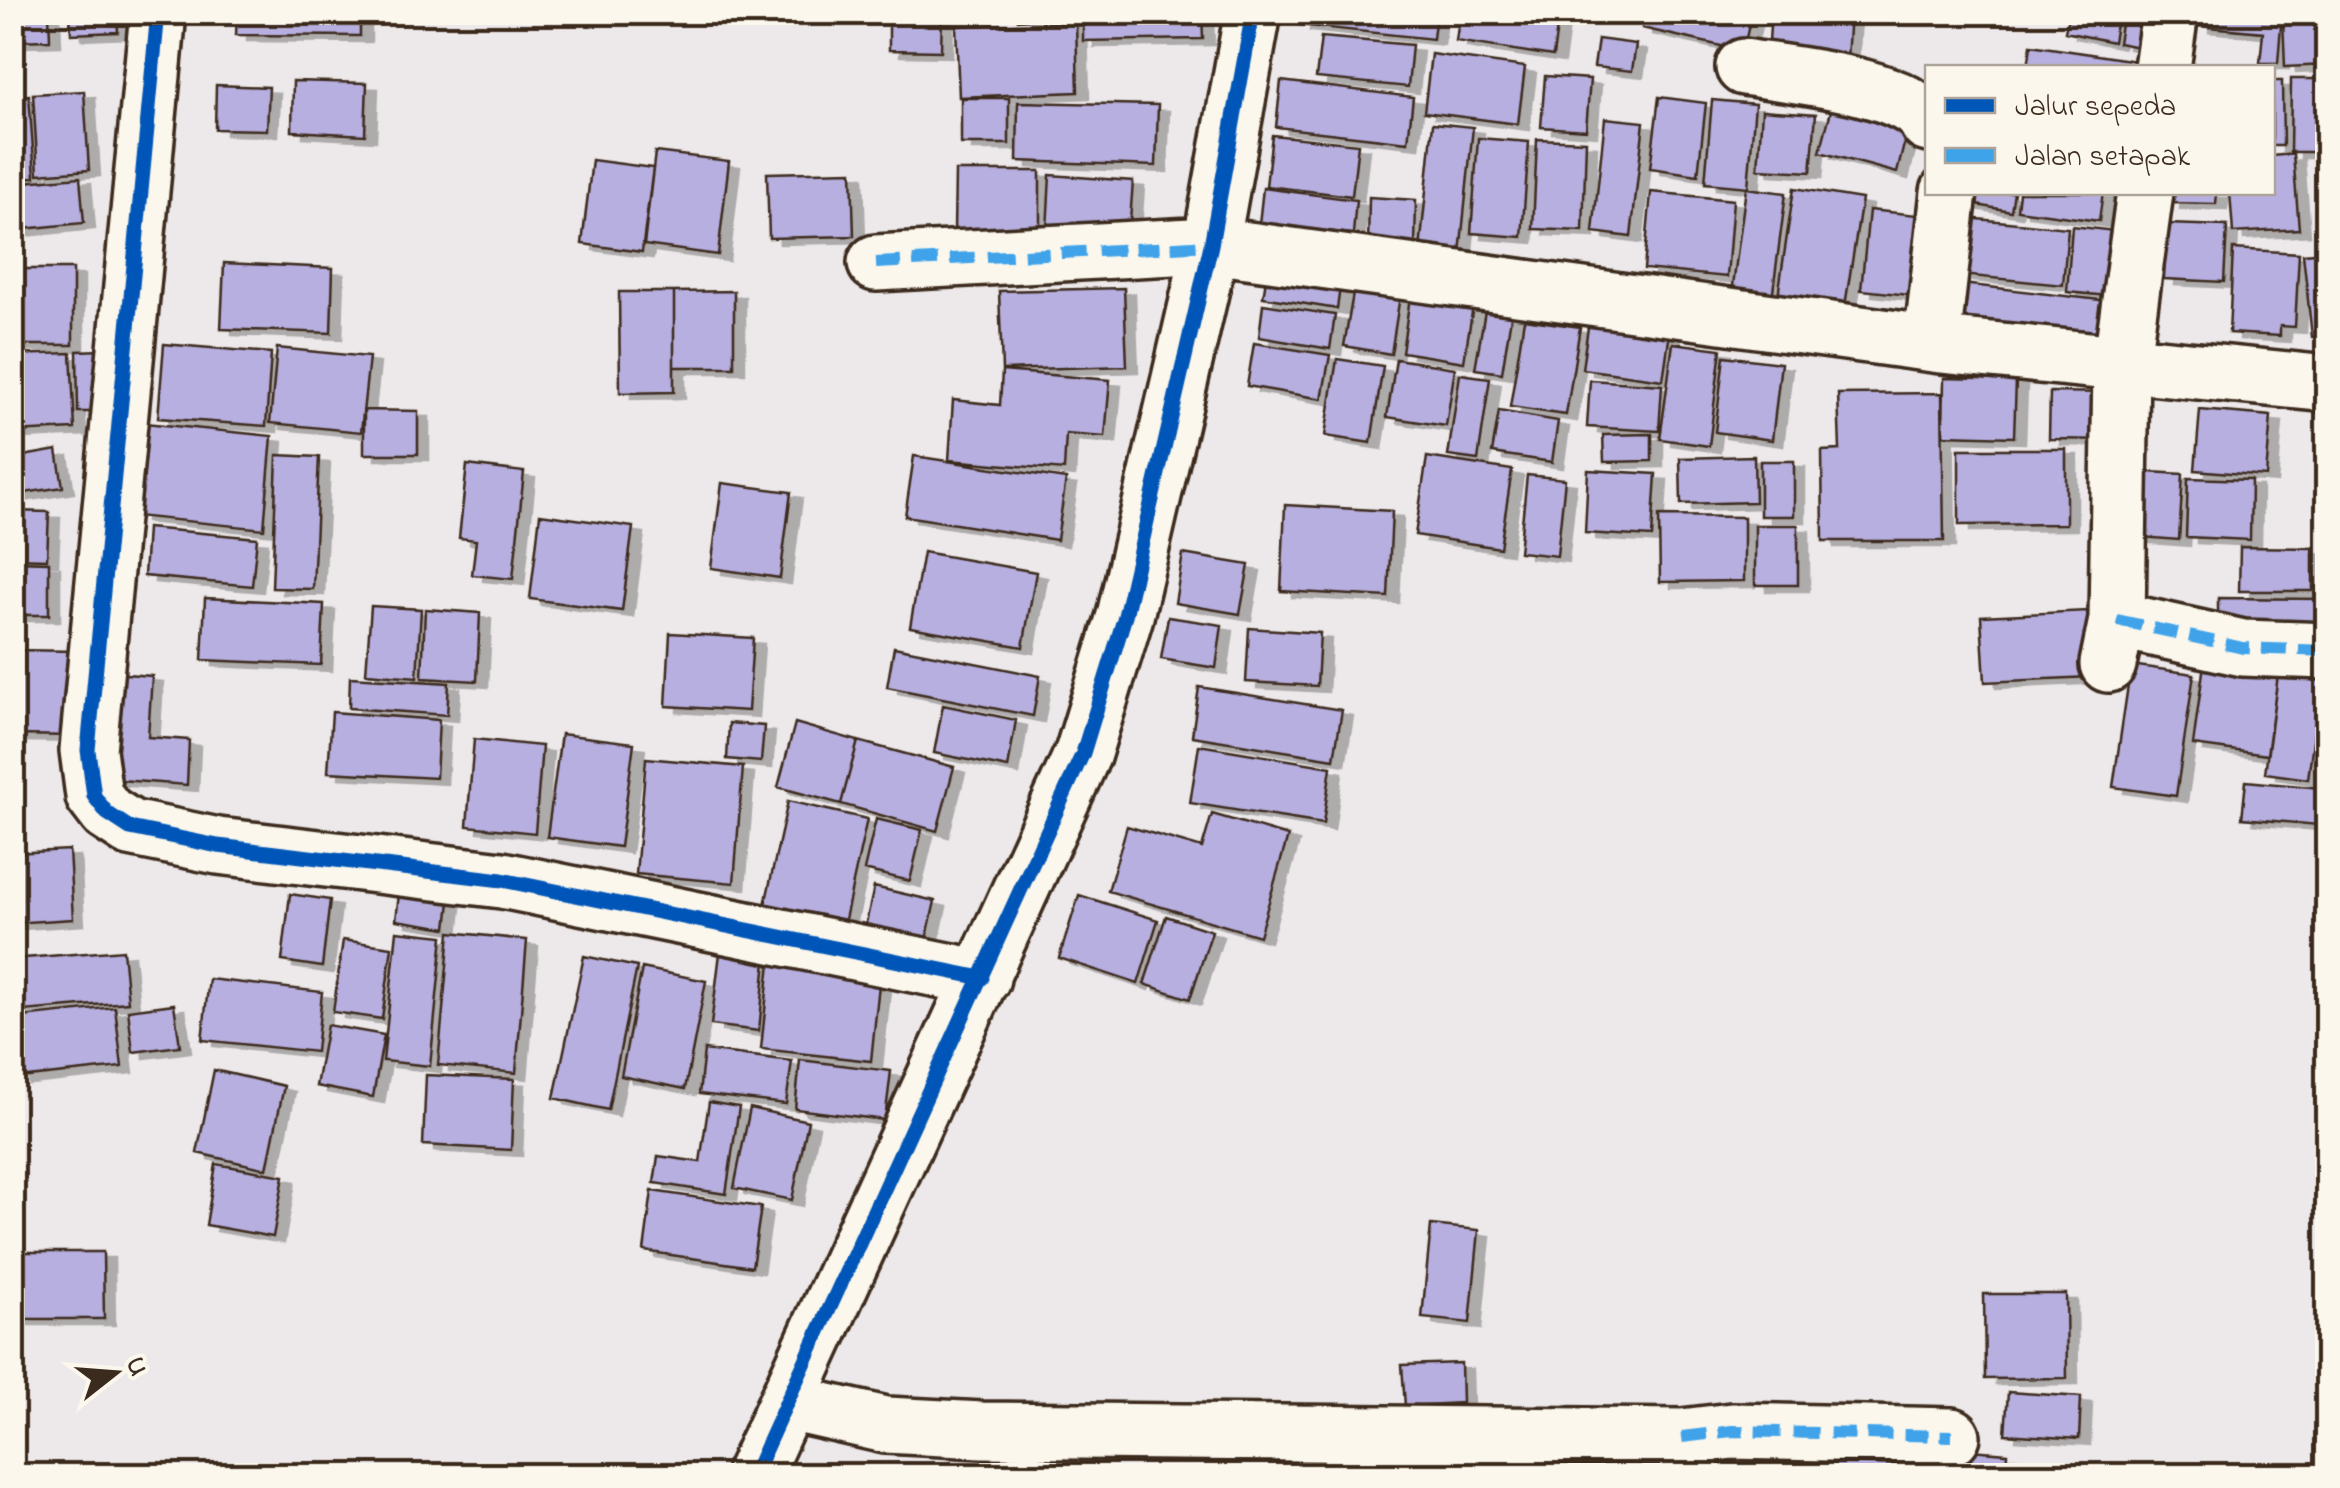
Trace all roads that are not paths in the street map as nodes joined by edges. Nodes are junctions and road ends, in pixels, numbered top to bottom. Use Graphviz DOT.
graph roads {
  1 [pos="158,12"];
  2 [pos="1253,12"];
  3 [pos="2170,12"];
  4 [pos="2162,65"];
  5 [pos="1744,67"];
  6 [pos="1925,119"];
  7 [pos="1949,195"];
  8 [pos="2145,195"];
  9 [pos="1211,245"];
  10 [pos="876,263"];
  11 [pos="1932,343"];
  12 [pos="2121,366"];
  13 [pos="2328,384"];
  14 [pos="2328,651"];
  15 [pos="982,978"];
  16 [pos="789,1403"];
  17 [pos="1952,1436"];
  18 [pos="1688,1456"];
  19 [pos="752,1476"];
  1 -- 15 [label="street"];
  2 -- 9 [label="street"];
  3 -- 4 [label="street"];
  5 -- 6 [label="street"];
  7 -- 11 [label="street"];
  8 -- 12 [label="street"];
  9 -- 10 [label="street"];
  9 -- 11 [label="street"];
  9 -- 15 [label="street"];
  11 -- 12 [label="street"];
  12 -- 13 [label="street"];
  12 -- 14 [label="street"];
  15 -- 16 [label="street"];
  16 -- 18 [label="street"];
  16 -- 19 [label="street"];
  17 -- 18 [label="street"];
}
